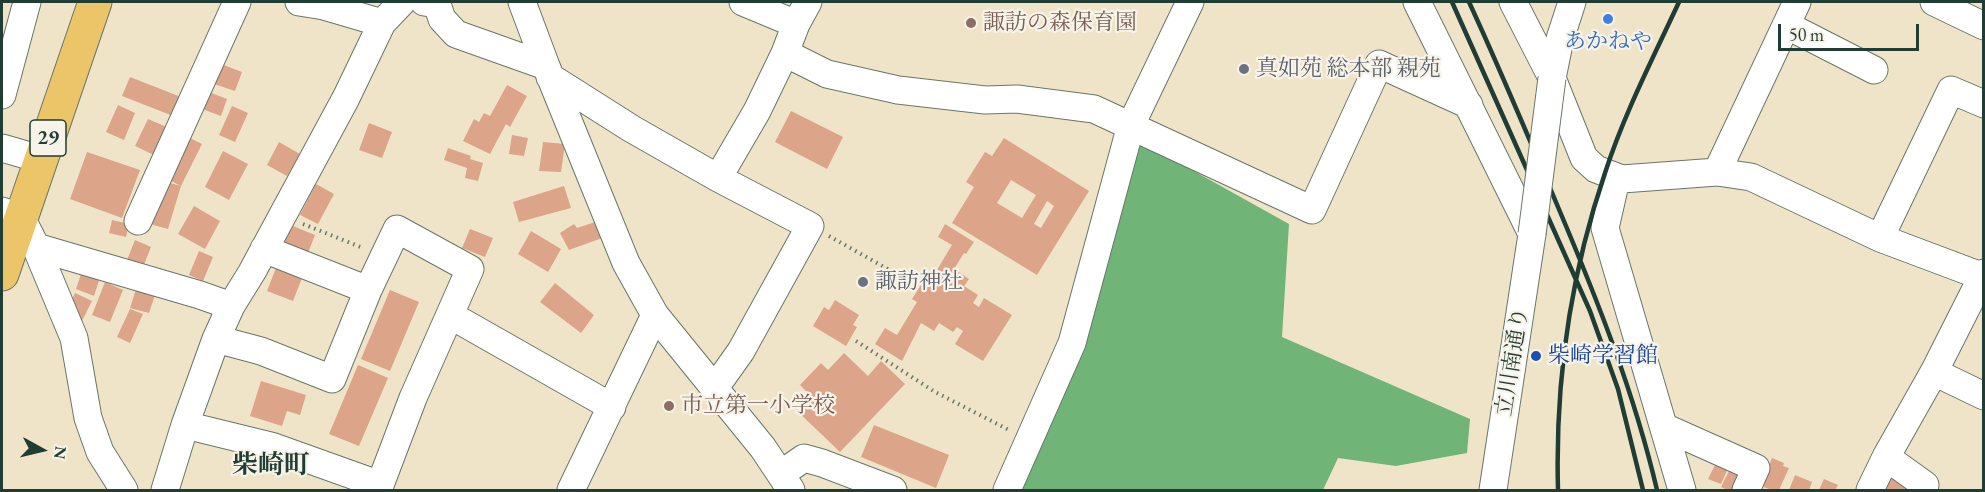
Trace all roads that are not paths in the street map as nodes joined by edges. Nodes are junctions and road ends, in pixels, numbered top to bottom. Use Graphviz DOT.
graph roads {
  1 [pos="27,2"];
  2 [pos="95,2"];
  3 [pos="237,2"];
  4 [pos="299,2"];
  5 [pos="402,2"];
  6 [pos="433,2"];
  7 [pos="522,2"];
  8 [pos="743,2"];
  9 [pos="1190,2"];
  10 [pos="1417,2"];
  11 [pos="1513,2"];
  12 [pos="1572,2"];
  13 [pos="1934,2"];
  14 [pos="802,13"];
  15 [pos="1791,13"];
  16 [pos="382,23"];
  17 [pos="1983,26"];
  18 [pos="785,53"];
  19 [pos="1874,70"];
  20 [pos="548,71"];
  21 [pos="1552,78"];
  22 [pos="2,95"];
  23 [pos="1983,104"];
  24 [pos="1469,105"];
  25 [pos="1131,125"];
  26 [pos="2,148"];
  27 [pos="40,159"];
  28 [pos="1717,172"];
  29 [pos="718,178"];
  30 [pos="1622,178"];
  31 [pos="11,214"];
  32 [pos="138,222"];
  33 [pos="1532,234"];
  34 [pos="1880,238"];
  35 [pos="36,247"];
  36 [pos="264,249"];
  37 [pos="2,274"];
  38 [pos="1983,275"];
  39 [pos="368,290"];
  40 [pos="231,306"];
  41 [pos="450,315"];
  42 [pos="655,315"];
  43 [pos="216,339"];
  44 [pos="1934,372"];
  45 [pos="714,389"];
  46 [pos="1983,396"];
  47 [pos="612,407"];
  48 [pos="185,425"];
  49 [pos="1664,427"];
  50 [pos="1886,457"];
  51 [pos="1929,480"];
  52 [pos="786,482"];
  53 [pos="124,490"];
  54 [pos="165,490"];
  55 [pos="571,490"];
  56 [pos="893,490"];
  57 [pos="1007,490"];
  58 [pos="1493,490"];
  59 [pos="1682,490"];
  60 [pos="1746,490"];
  61 [pos="1870,490"];
  1 -- 22 [label="street"];
  2 -- 27 [label="main road, 29"];
  3 -- 32 [label="street"];
  4 -- 16 [label="street"];
  5 -- 16 [label="street"];
  6 -- 20 [label="street"];
  7 -- 20 [label="street"];
  8 -- 14 [label="street"];
  9 -- 25 [label="street"];
  10 -- 24 [label="street"];
  11 -- 21 [label="street"];
  12 -- 21 [label="street"];
  13 -- 17 [label="street"];
  14 -- 18 [label="street"];
  15 -- 19 [label="street"];
  15 -- 28 [label="street"];
  16 -- 36 [label="street"];
  18 -- 25 [label="street"];
  18 -- 29 [label="street"];
  20 -- 29 [label="street"];
  20 -- 42 [label="street"];
  21 -- 30 [label="street"];
  21 -- 33 [label="street, 立川南通り, bridge"];
  23 -- 34 [label="street"];
  24 -- 25 [label="street"];
  24 -- 33 [label="street"];
  25 -- 57 [label="street"];
  26 -- 27 [label="street"];
  27 -- 31 [label="main road, 29"];
  28 -- 30 [label="street"];
  28 -- 34 [label="street"];
  29 -- 45 [label="street"];
  30 -- 49 [label="street"];
  31 -- 35 [label="street"];
  31 -- 37 [label="main road, 29"];
  33 -- 58 [label="street, 立川南通り"];
  34 -- 38 [label="street"];
  35 -- 40 [label="street"];
  35 -- 53 [label="street"];
  36 -- 39 [label="street"];
  36 -- 40 [label="street"];
  38 -- 44 [label="street"];
  39 -- 41 [label="street"];
  39 -- 43 [label="street"];
  40 -- 43 [label="street"];
  41 -- 47 [label="street"];
  41 -- 48 [label="street"];
  42 -- 45 [label="street"];
  42 -- 47 [label="street"];
  43 -- 48 [label="street"];
  44 -- 46 [label="street"];
  44 -- 50 [label="street"];
  45 -- 52 [label="street"];
  47 -- 55 [label="street"];
  48 -- 54 [label="street"];
  49 -- 59 [label="street"];
  49 -- 60 [label="street"];
  50 -- 51 [label="street"];
  50 -- 61 [label="street"];
  52 -- 56 [label="street"];
}
